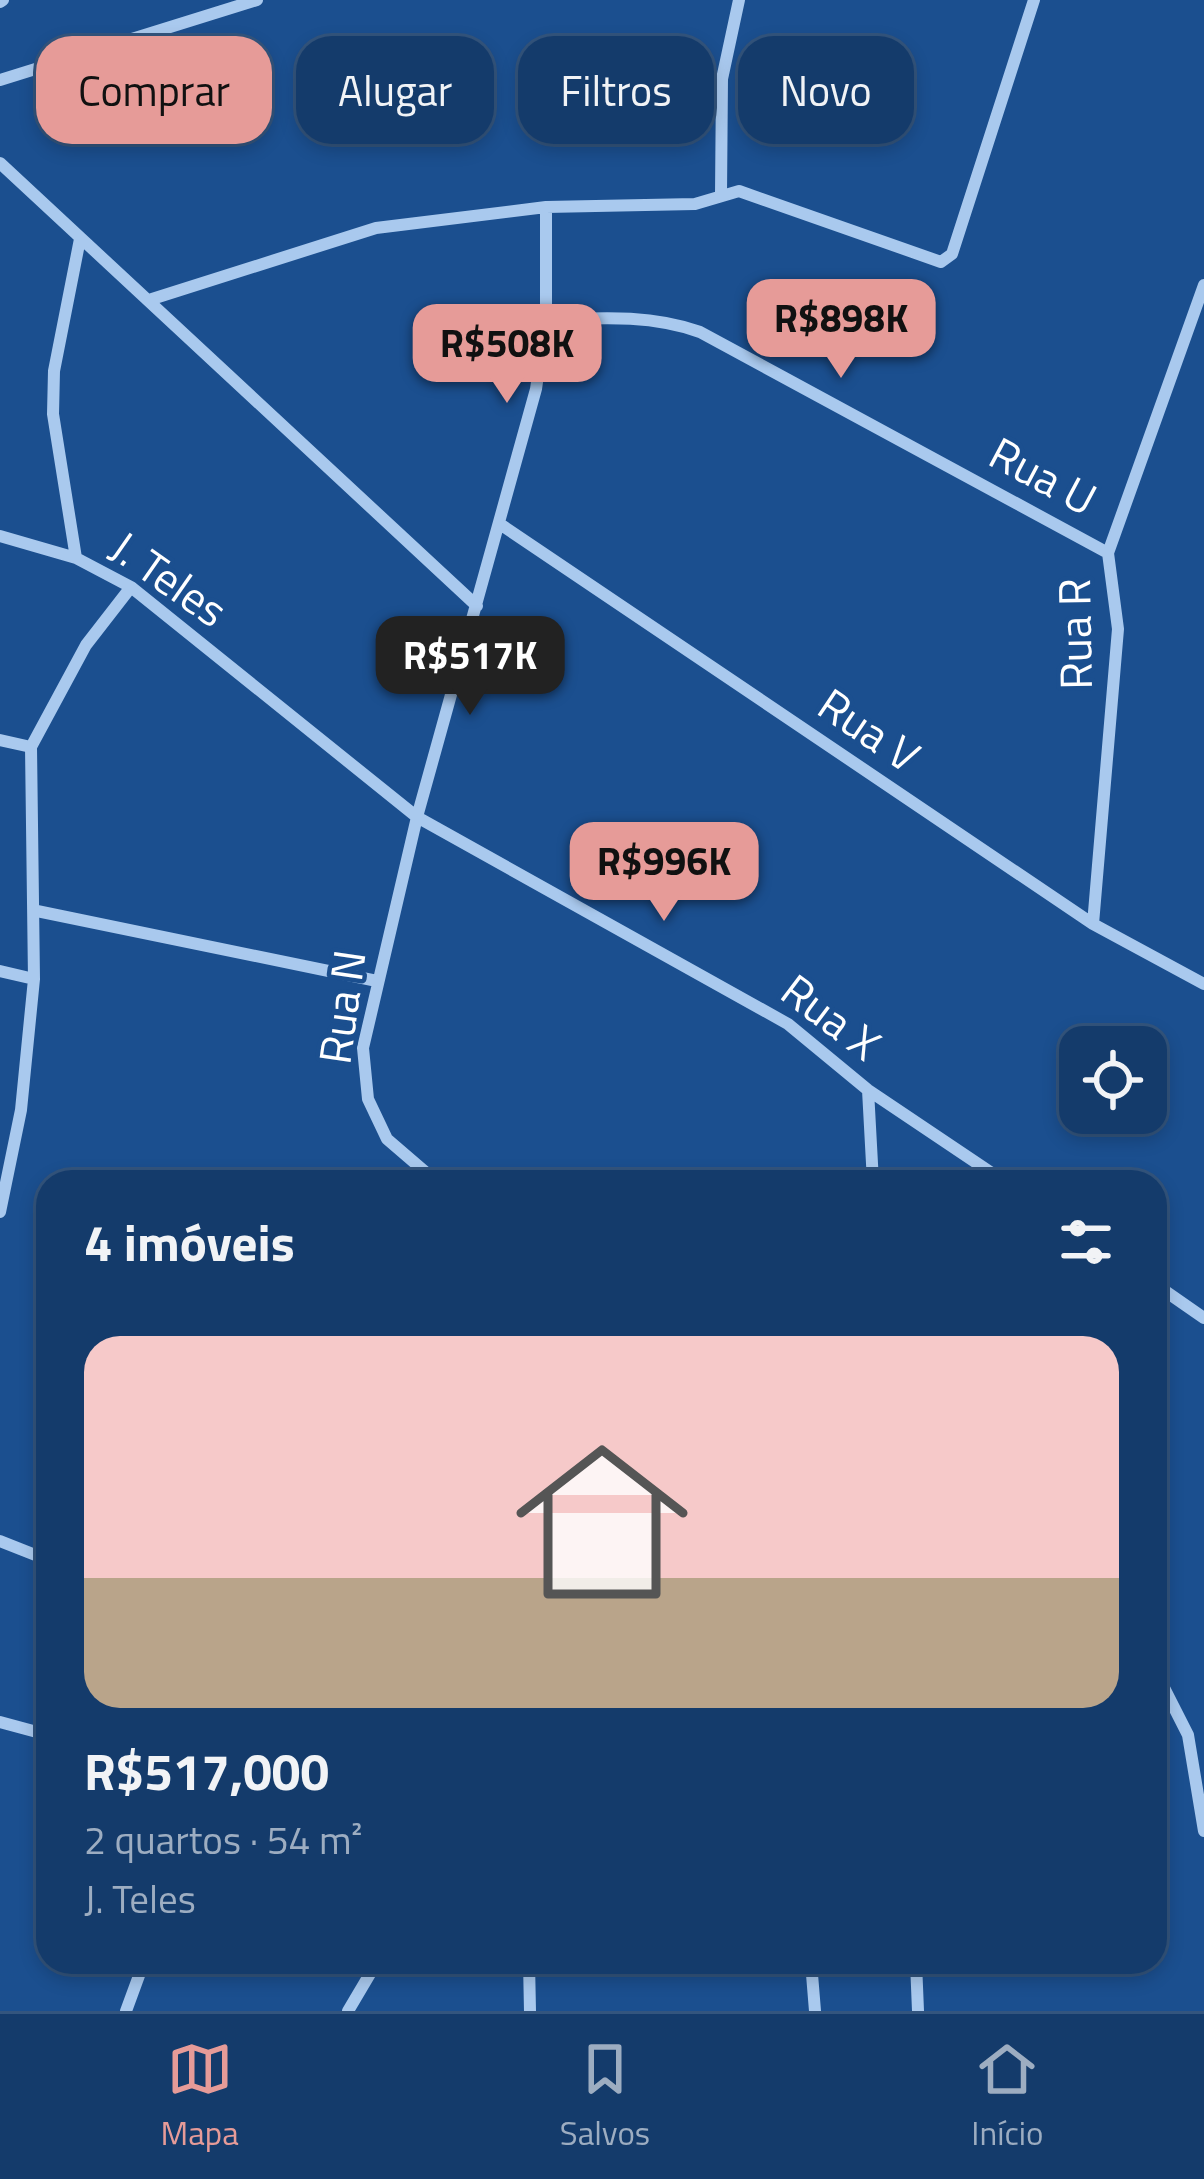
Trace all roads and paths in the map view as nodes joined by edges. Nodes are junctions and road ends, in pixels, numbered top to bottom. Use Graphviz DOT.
graph roads {
  1 [pos="257,0"];
  2 [pos="740,0"];
  3 [pos="1034,0"];
  4 [pos="0,80"];
  5 [pos="0,163"];
  6 [pos="721,194"];
  7 [pos="545,207"];
  8 [pos="80,239"];
  9 [pos="1204,286"];
  10 [pos="152,299"];
  11 [pos="546,320"];
  12 [pos="500,524"];
  13 [pos="0,536"];
  14 [pos="1108,553"];
  15 [pos="76,558"];
  16 [pos="130,587"];
  17 [pos="477,606"];
  18 [pos="0,740"];
  19 [pos="31,747"];
  20 [pos="417,817"];
  21 [pos="37,911"];
  22 [pos="1093,924"];
  23 [pos="0,971"];
  24 [pos="34,979"];
  25 [pos="377,981"];
  26 [pos="1204,984"];
  27 [pos="868,1090"];
  28 [pos="421,1170"];
  29 [pos="872,1170"];
  30 [pos="987,1170"];
  31 [pos="0,1212"];
  32 [pos="1167,1293"];
  33 [pos="1204,1318"];
  34 [pos="0,1541"];
  35 [pos="36,1555"];
  36 [pos="1167,1694"];
  37 [pos="0,1722"];
  38 [pos="36,1732"];
  39 [pos="1204,1831"];
  40 [pos="140,1974"];
  41 [pos="369,1974"];
  42 [pos="529,1974"];
  43 [pos="812,1974"];
  44 [pos="916,1974"];
  45 [pos="126,2011"];
  46 [pos="348,2011"];
  47 [pos="530,2011"];
  48 [pos="815,2011"];
  49 [pos="918,2011"];
  1 -- 4 [label="street"];
  2 -- 6 [label="street"];
  3 -- 6 [label="street"];
  5 -- 8 [label="street"];
  6 -- 7 [label="street"];
  7 -- 10 [label="street"];
  7 -- 11 [label="street, Rua N"];
  8 -- 10 [label="street"];
  8 -- 15 [label="street, J. Teles"];
  9 -- 14 [label="street, Rua R"];
  10 -- 17 [label="street"];
  11 -- 12 [label="street, Rua N"];
  11 -- 14 [label="street, Rua U"];
  12 -- 17 [label="street, Rua N"];
  12 -- 22 [label="street, Rua V"];
  13 -- 15 [label="street"];
  14 -- 22 [label="street, Rua R"];
  15 -- 16 [label="street, J. Teles"];
  16 -- 19 [label="street"];
  16 -- 20 [label="street, J. Teles"];
  17 -- 20 [label="street, Rua N"];
  18 -- 19 [label="street"];
  19 -- 21 [label="street"];
  20 -- 25 [label="street, Rua N"];
  20 -- 27 [label="street, Rua X"];
  21 -- 24 [label="street"];
  21 -- 25 [label="street"];
  22 -- 26 [label="street, Rua V"];
  23 -- 24 [label="street"];
  24 -- 31 [label="street"];
  25 -- 28 [label="street, Rua N"];
  27 -- 29 [label="street"];
  27 -- 30 [label="street, Rua X"];
  32 -- 33 [label="street"];
  34 -- 35 [label="street"];
  36 -- 39 [label="street"];
  37 -- 38 [label="street"];
  40 -- 45 [label="street"];
  41 -- 46 [label="street"];
  42 -- 47 [label="street"];
  43 -- 48 [label="street"];
  44 -- 49 [label="street"];
}
